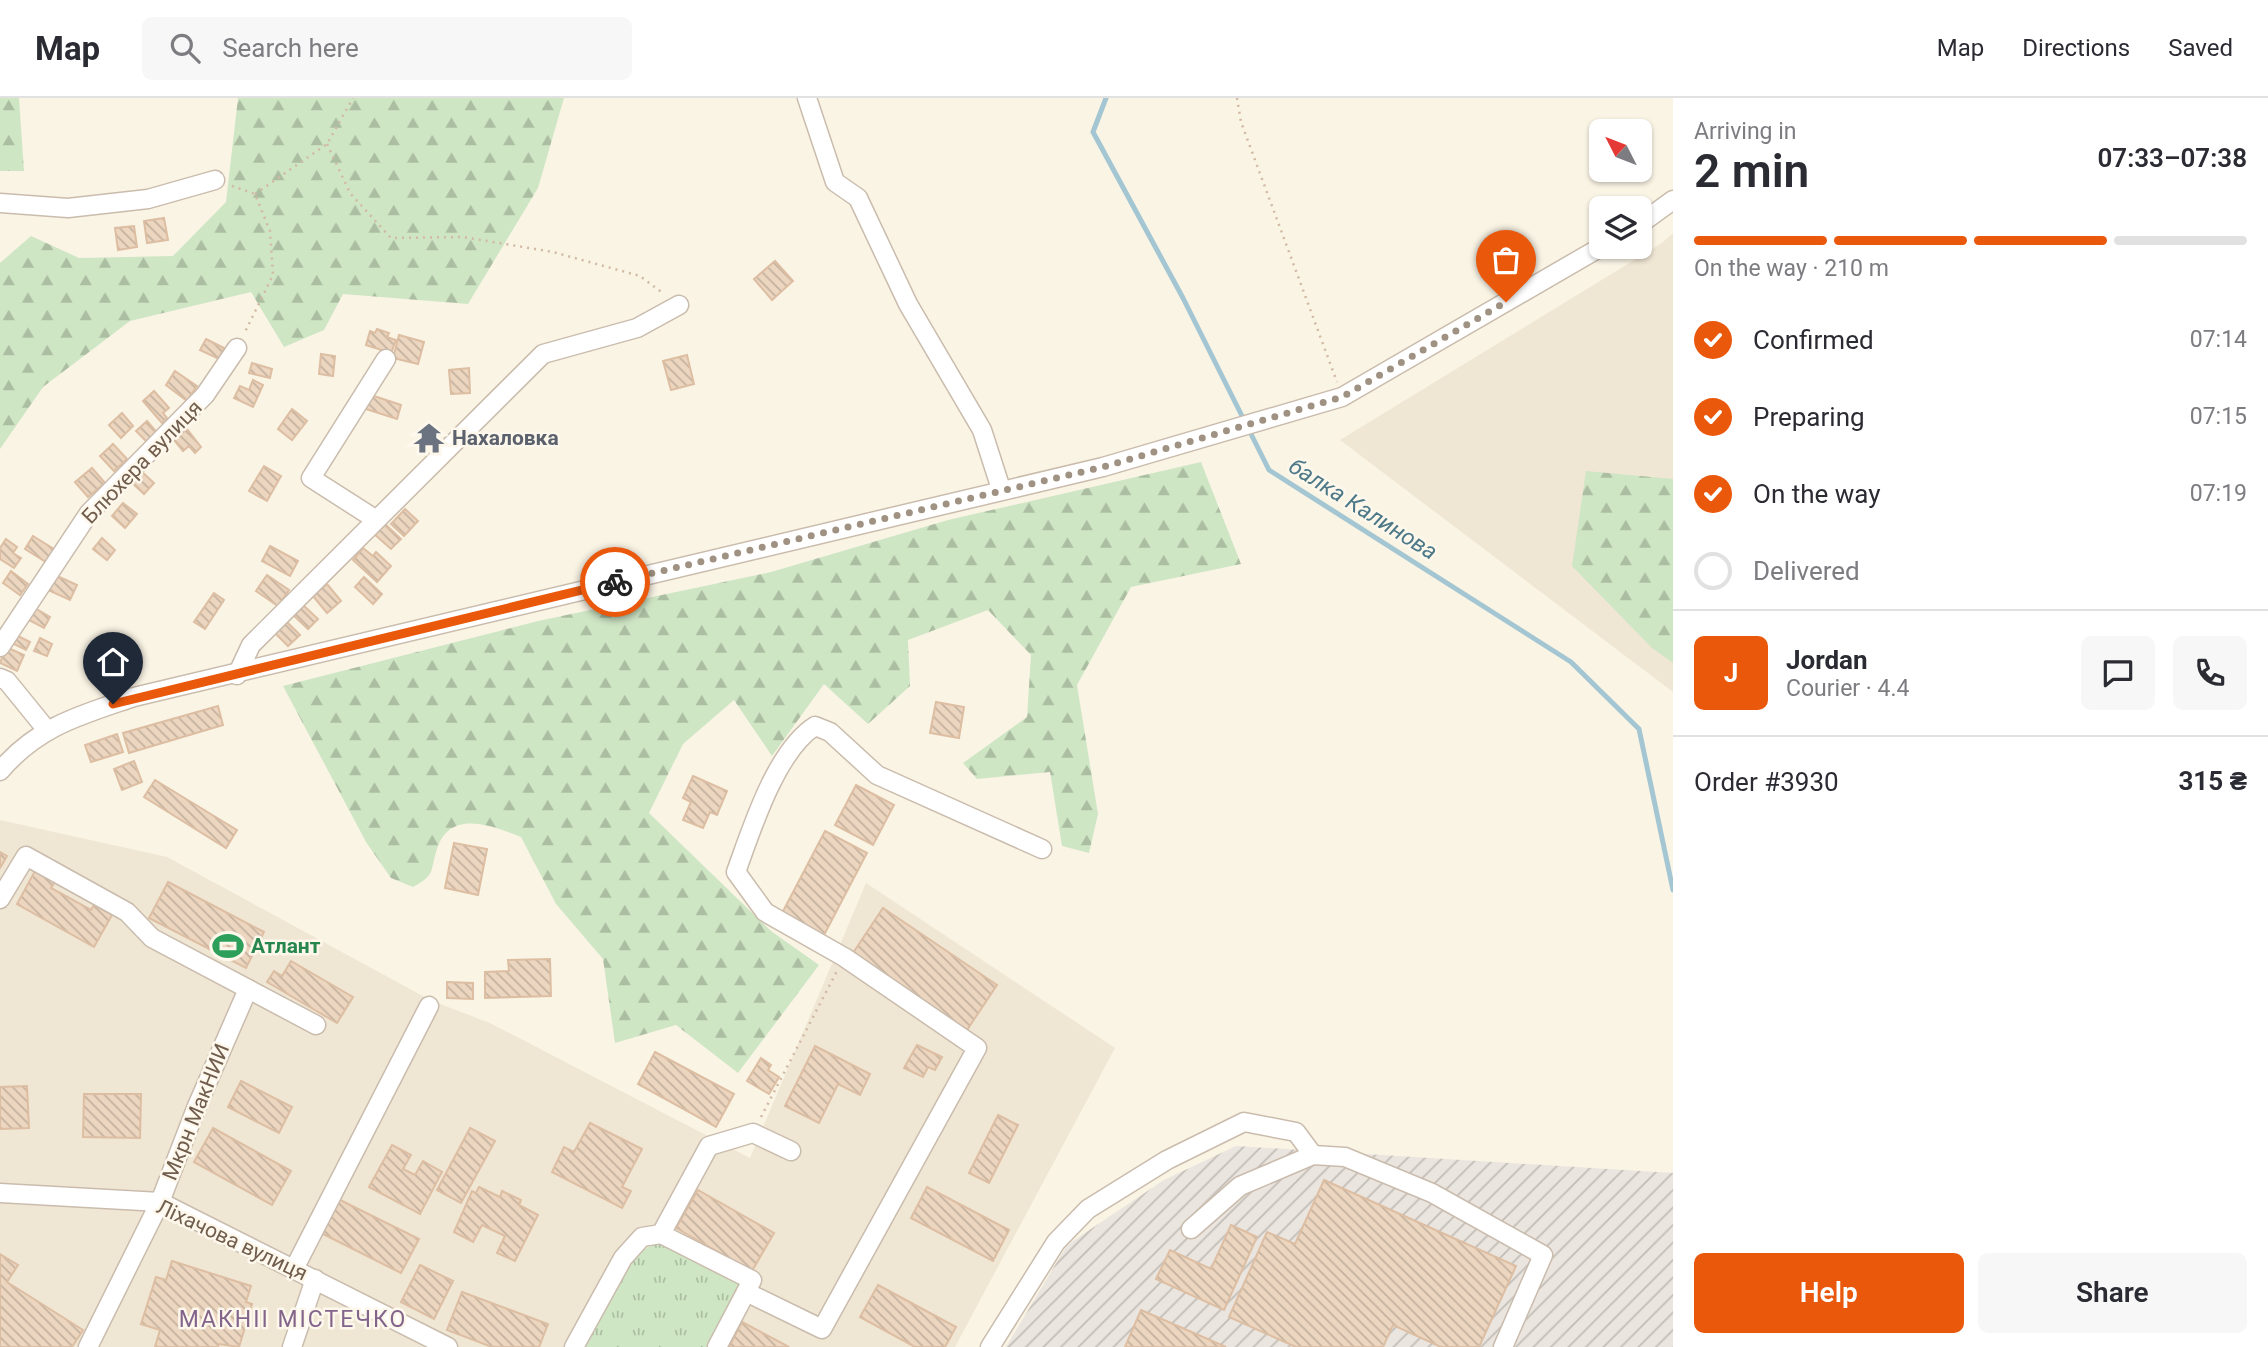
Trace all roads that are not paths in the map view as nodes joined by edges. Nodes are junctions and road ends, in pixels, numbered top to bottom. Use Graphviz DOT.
graph roads {
  1 [pos="807,98"];
  2 [pos="215,180"];
  3 [pos="1673,200"];
  4 [pos="0,203"];
  5 [pos="1652,216"];
  6 [pos="1589,254"];
  7 [pos="679,305"];
  8 [pos="237,348"];
  9 [pos="386,359"];
  10 [pos="1001,489"];
  11 [pos="375,519"];
  12 [pos="0,647"];
  13 [pos="237,675"];
  14 [pos="0,678"];
  15 [pos="46,729"];
  16 [pos="0,771"];
  17 [pos="1042,849"];
  18 [pos="0,898"];
  19 [pos="248,989"];
  20 [pos="429,1006"];
  21 [pos="316,1025"];
  22 [pos="791,1151"];
  23 [pos="1313,1155"];
  24 [pos="0,1193"];
  25 [pos="160,1202"];
  26 [pos="1191,1229"];
  27 [pos="661,1234"];
  28 [pos="293,1269"];
  29 [pos="315,1279"];
  30 [pos="746,1292"];
  31 [pos="822,1329"];
  32 [pos="88,1347"];
  33 [pos="292,1347"];
  34 [pos="447,1347"];
  35 [pos="574,1347"];
  36 [pos="717,1347"];
  37 [pos="820,1347"];
  38 [pos="990,1347"];
  39 [pos="1503,1347"];
  1 -- 10 [label="street"];
  2 -- 4 [label="street"];
  3 -- 5 [label="street"];
  6 -- 10 [label="street"];
  7 -- 11 [label="street"];
  8 -- 12 [label="street, Блюхера вулиця"];
  9 -- 11 [label="street"];
  10 -- 13 [label="street"];
  11 -- 13 [label="street"];
  13 -- 15 [label="street"];
  14 -- 15 [label="street"];
  15 -- 16 [label="street"];
  17 -- 31 [label="street"];
  18 -- 19 [label="street"];
  19 -- 21 [label="street"];
  19 -- 25 [label="street, Мкрн МакНИИ"];
  20 -- 28 [label="street"];
  22 -- 27 [label="street"];
  23 -- 26 [label="street"];
  23 -- 38 [label="street"];
  23 -- 39 [label="street"];
  24 -- 25 [label="street, Ліхачова вулиця"];
  25 -- 28 [label="street, Ліхачова вулиця"];
  25 -- 32 [label="street, Мкрн МакНИИ"];
  27 -- 30 [label="street"];
  27 -- 35 [label="street"];
  28 -- 29 [label="street, Ліхачова вулиця"];
  29 -- 33 [label="street"];
  29 -- 34 [label="street, Ліхачова вулиця"];
  30 -- 31 [label="street"];
  30 -- 36 [label="street"];
  31 -- 37 [label="street"];
}
